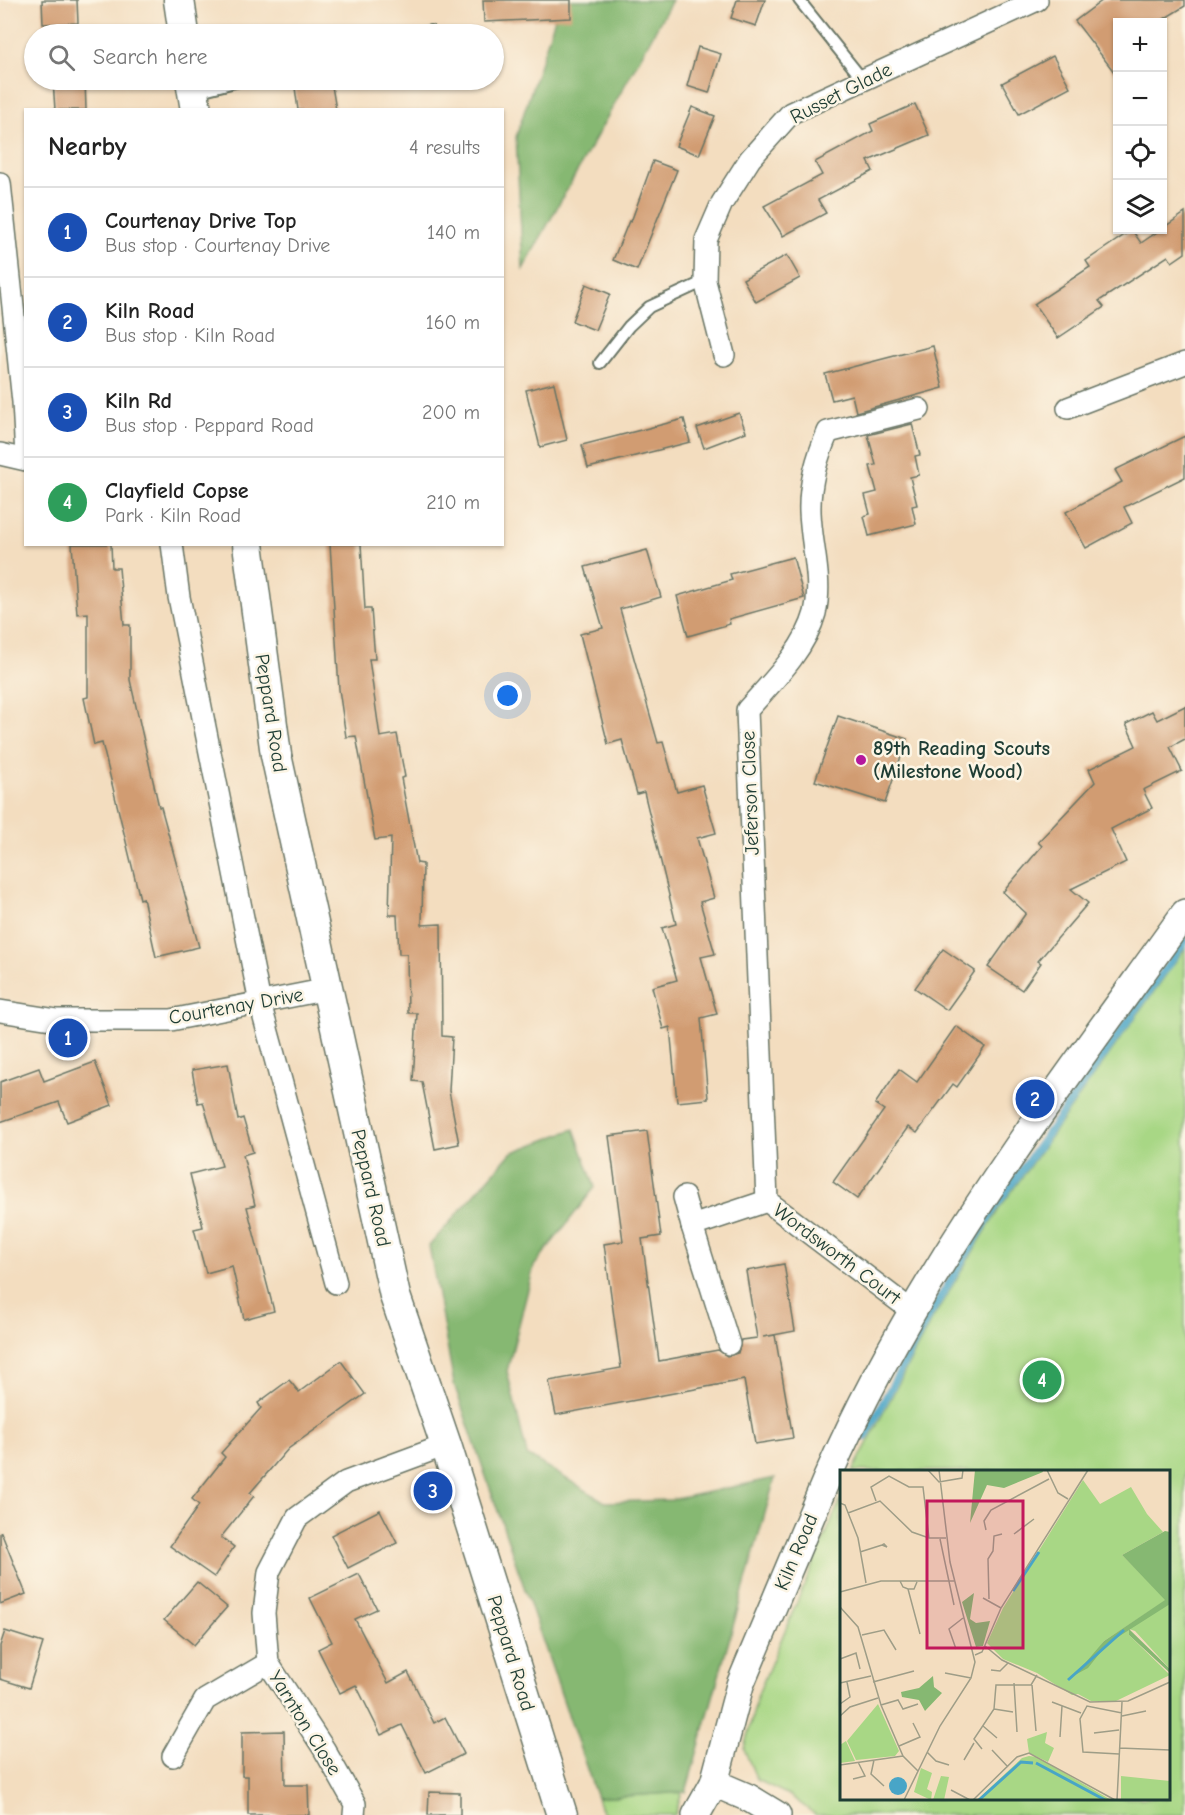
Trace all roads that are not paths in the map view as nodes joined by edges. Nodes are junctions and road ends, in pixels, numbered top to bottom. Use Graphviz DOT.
graph roads {
  1 [pos="179,0"];
  2 [pos="799,0"];
  3 [pos="1037,0"];
  4 [pos="183,24"];
  5 [pos="863,80"];
  6 [pos="0,183"];
  7 [pos="705,281"];
  8 [pos="724,355"];
  9 [pos="600,363"];
  10 [pos="1185,363"];
  11 [pos="1068,408"];
  12 [pos="919,409"];
  13 [pos="24,421"];
  14 [pos="0,454"];
  15 [pos="24,458"];
  16 [pos="172,546"];
  17 [pos="248,546"];
  18 [pos="1185,913"];
  19 [pos="328,989"];
  20 [pos="260,1003"];
  21 [pos="0,1011"];
  22 [pos="684,1197"];
  23 [pos="767,1201"];
  24 [pos="692,1226"];
  25 [pos="336,1283"];
  26 [pos="912,1311"];
  27 [pos="729,1344"];
  28 [pos="446,1445"];
  29 [pos="268,1664"];
  30 [pos="173,1756"];
  31 [pos="714,1783"];
  32 [pos="354,1815"];
  33 [pos="562,1815"];
  34 [pos="696,1815"];
  35 [pos="777,1815"];
  1 -- 4 [label="main road"];
  2 -- 5 [label="lane"];
  3 -- 5 [label="street, Russet Glade"];
  5 -- 7 [label="street, Russet Glade"];
  6 -- 13 [label="street"];
  7 -- 8 [label="street, Russet Glade"];
  7 -- 9 [label="lane"];
  10 -- 11 [label="street"];
  12 -- 23 [label="street, Jeferson Close"];
  14 -- 15 [label="street"];
  16 -- 20 [label="street"];
  17 -- 19 [label="main road, Peppard Road"];
  18 -- 26 [label="street, Kiln Road"];
  19 -- 20 [label="street, Courtenay Drive"];
  19 -- 28 [label="main road, Peppard Road"];
  20 -- 21 [label="street, Courtenay Drive"];
  20 -- 25 [label="street"];
  22 -- 24 [label="street"];
  23 -- 24 [label="street, Wordsworth Court"];
  23 -- 26 [label="street, Wordsworth Court"];
  24 -- 27 [label="street"];
  26 -- 31 [label="street, Kiln Road"];
  28 -- 29 [label="street, Yarnton Close"];
  28 -- 33 [label="main road, Peppard Road"];
  29 -- 30 [label="street, Yarnton Close"];
  29 -- 32 [label="street, Yarnton Close"];
  31 -- 34 [label="street, Kiln Road"];
  31 -- 35 [label="street"];
}
